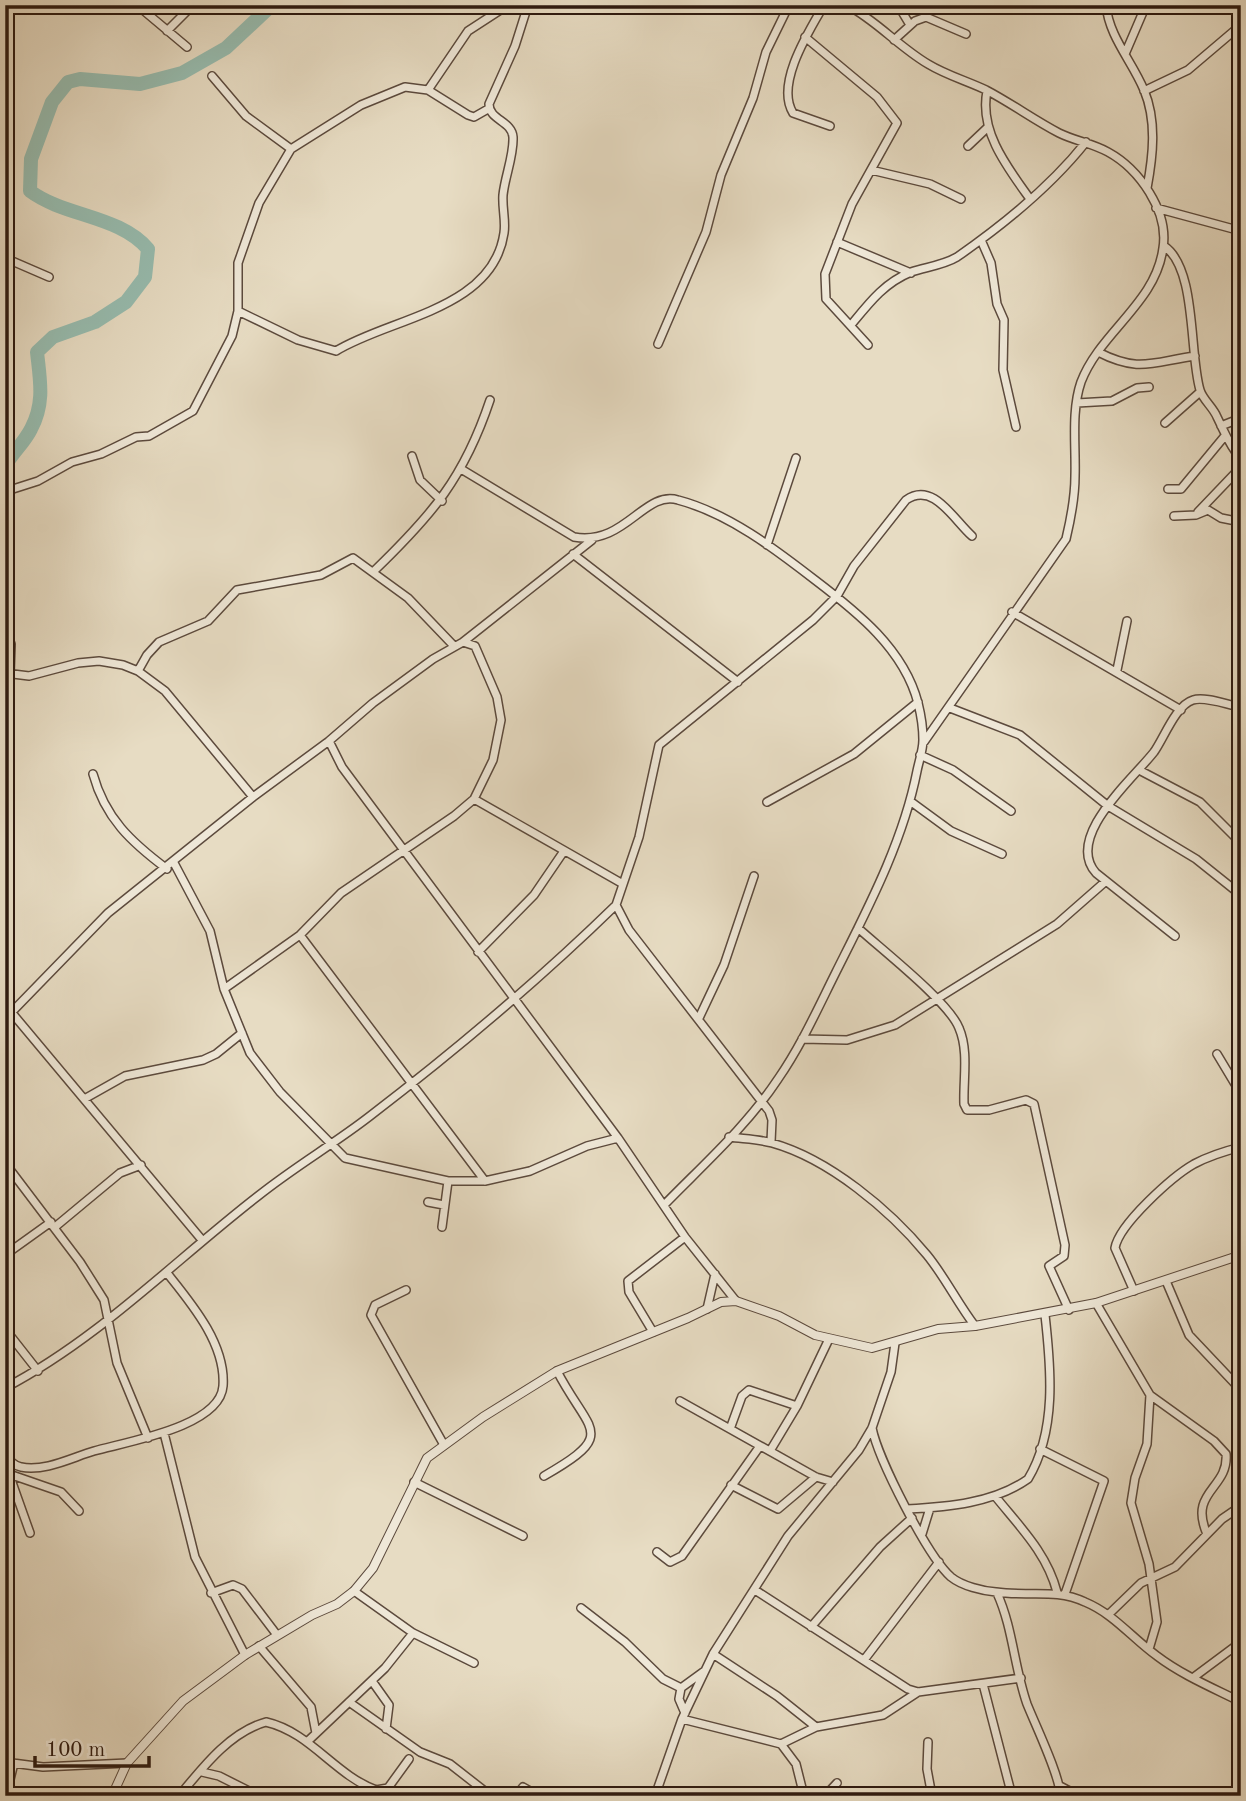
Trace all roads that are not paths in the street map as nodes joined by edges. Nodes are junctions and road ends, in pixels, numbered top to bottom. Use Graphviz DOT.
graph roads {
  1 [pos="136,5"];
  2 [pos="193,5"];
  3 [pos="508,5"];
  4 [pos="528,5"];
  5 [pos="789,5"];
  6 [pos="824,5"];
  7 [pos="847,5"];
  8 [pos="872,5"];
  9 [pos="898,5"];
  10 [pos="1106,5"];
  11 [pos="1146,5"];
  12 [pos="867,16"];
  13 [pos="910,25"];
  14 [pos="1241,25"];
  15 [pos="167,31"];
  16 [pos="966,34"];
  17 [pos="805,37"];
  18 [pos="894,40"];
  19 [pos="187,47"];
  20 [pos="1125,54"];
  21 [pos="212,76"];
  22 [pos="428,90"];
  23 [pos="987,91"];
  24 [pos="1144,91"];
  25 [pos="488,109"];
  26 [pos="830,126"];
  27 [pos="987,128"];
  28 [pos="1086,142"];
  29 [pos="968,146"];
  30 [pos="291,149"];
  31 [pos="871,170"];
  32 [pos="1147,188"];
  33 [pos="1030,198"];
  34 [pos="961,200"];
  35 [pos="1156,208"];
  36 [pos="1241,231"];
  37 [pos="981,240"];
  38 [pos="837,242"];
  39 [pos="1164,246"];
  40 [pos="5,258"];
  41 [pos="911,273"];
  42 [pos="48,277"];
  43 [pos="238,311"];
  44 [pos="851,325"];
  45 [pos="658,344"];
  46 [pos="868,345"];
  47 [pos="1098,352"];
  48 [pos="1195,356"];
  49 [pos="1149,387"];
  50 [pos="1200,392"];
  51 [pos="490,400"];
  52 [pos="1077,403"];
  53 [pos="1241,418"];
  54 [pos="1165,423"];
  55 [pos="1221,426"];
  56 [pos="1016,427"];
  57 [pos="1224,438"];
  58 [pos="412,456"];
  59 [pos="796,458"];
  60 [pos="1241,459"];
  61 [pos="1241,467"];
  62 [pos="461,469"];
  63 [pos="13,489"];
  64 [pos="1168,489"];
  65 [pos="442,501"];
  66 [pos="1195,514"];
  67 [pos="1174,516"];
  68 [pos="1241,522"];
  69 [pos="972,536"];
  70 [pos="592,540"];
  71 [pos="767,545"];
  72 [pos="573,554"];
  73 [pos="374,571"];
  74 [pos="836,596"];
  75 [pos="1012,612"];
  76 [pos="1127,621"];
  77 [pos="5,629"];
  78 [pos="463,642"];
  79 [pos="454,646"];
  80 [pos="1117,670"];
  81 [pos="138,671"];
  82 [pos="8,673"];
  83 [pos="738,682"];
  84 [pos="918,702"];
  85 [pos="1241,707"];
  86 [pos="950,708"];
  87 [pos="1181,710"];
  88 [pos="329,741"];
  89 [pos="923,742"];
  90 [pos="920,755"];
  91 [pos="1139,770"];
  92 [pos="93,774"];
  93 [pos="253,797"];
  94 [pos="474,799"];
  95 [pos="910,801"];
  96 [pos="767,802"];
  97 [pos="1108,806"];
  98 [pos="1011,811"];
  99 [pos="1241,843"];
  100 [pos="402,849"];
  101 [pos="564,851"];
  102 [pos="1002,854"];
  103 [pos="171,866"];
  104 [pos="754,876"];
  105 [pos="1107,881"];
  106 [pos="623,884"];
  107 [pos="1241,895"];
  108 [pos="616,905"];
  109 [pos="858,928"];
  110 [pos="300,935"];
  111 [pos="1175,936"];
  112 [pos="478,952"];
  113 [pos="224,989"];
  114 [pos="937,998"];
  115 [pos="514,999"];
  116 [pos="12,1013"];
  117 [pos="699,1018"];
  118 [pos="5,1020"];
  119 [pos="242,1032"];
  120 [pos="802,1039"];
  121 [pos="1217,1054"];
  122 [pos="412,1084"];
  123 [pos="1238,1084"];
  124 [pos="1241,1094"];
  125 [pos="86,1098"];
  126 [pos="762,1101"];
  127 [pos="729,1137"];
  128 [pos="618,1138"];
  129 [pos="771,1142"];
  130 [pos="329,1144"];
  131 [pos="1241,1147"];
  132 [pos="5,1163"];
  133 [pos="141,1166"];
  134 [pos="448,1181"];
  135 [pos="485,1181"];
  136 [pos="428,1202"];
  137 [pos="444,1205"];
  138 [pos="664,1205"];
  139 [pos="53,1224"];
  140 [pos="442,1227"];
  141 [pos="685,1237"];
  142 [pos="202,1240"];
  143 [pos="5,1255"];
  144 [pos="1241,1255"];
  145 [pos="167,1273"];
  146 [pos="716,1273"];
  147 [pos="1166,1281"];
  148 [pos="406,1290"];
  149 [pos="1134,1291"];
  150 [pos="736,1301"];
  151 [pos="1096,1303"];
  152 [pos="707,1309"];
  153 [pos="1069,1310"];
  154 [pos="1045,1315"];
  155 [pos="109,1321"];
  156 [pos="975,1326"];
  157 [pos="5,1329"];
  158 [pos="653,1332"];
  159 [pos="829,1339"];
  160 [pos="895,1343"];
  161 [pos="38,1371"];
  162 [pos="557,1371"];
  163 [pos="5,1388"];
  164 [pos="1241,1390"];
  165 [pos="1150,1395"];
  166 [pos="680,1401"];
  167 [pos="797,1406"];
  168 [pos="872,1428"];
  169 [pos="730,1429"];
  170 [pos="164,1433"];
  171 [pos="148,1438"];
  172 [pos="444,1445"];
  173 [pos="760,1446"];
  174 [pos="1040,1449"];
  175 [pos="771,1451"];
  176 [pos="5,1454"];
  177 [pos="13,1464"];
  178 [pos="9,1474"];
  179 [pos="544,1476"];
  180 [pos="817,1477"];
  181 [pos="414,1482"];
  182 [pos="833,1482"];
  183 [pos="731,1485"];
  184 [pos="995,1496"];
  185 [pos="1241,1506"];
  186 [pos="930,1508"];
  187 [pos="907,1509"];
  188 [pos="79,1511"];
  189 [pos="912,1518"];
  190 [pos="30,1533"];
  191 [pos="1207,1534"];
  192 [pos="922,1535"];
  193 [pos="523,1536"];
  194 [pos="657,1552"];
  195 [pos="939,1562"];
  196 [pos="1151,1578"];
  197 [pos="755,1590"];
  198 [pos="354,1591"];
  199 [pos="997,1592"];
  200 [pos="211,1593"];
  201 [pos="1061,1593"];
  202 [pos="581,1608"];
  203 [pos="1109,1614"];
  204 [pos="811,1628"];
  205 [pos="413,1633"];
  206 [pos="277,1635"];
  207 [pos="1241,1642"];
  208 [pos="259,1646"];
  209 [pos="1149,1649"];
  210 [pos="713,1654"];
  211 [pos="245,1655"];
  212 [pos="864,1660"];
  213 [pos="474,1663"];
  214 [pos="703,1672"];
  215 [pos="1194,1677"];
  216 [pos="1021,1678"];
  217 [pos="372,1681"];
  218 [pos="983,1684"];
  219 [pos="681,1688"];
  220 [pos="918,1692"];
  221 [pos="349,1702"];
  222 [pos="1241,1702"];
  223 [pos="684,1716"];
  224 [pos="816,1727"];
  225 [pos="386,1728"];
  226 [pos="316,1733"];
  227 [pos="308,1741"];
  228 [pos="928,1742"];
  229 [pos="782,1744"];
  230 [pos="409,1759"];
  231 [pos="5,1762"];
  232 [pos="14,1763"];
  233 [pos="127,1763"];
  234 [pos="202,1772"];
  235 [pos="837,1783"];
  236 [pos="1060,1786"];
  237 [pos="383,1793"];
  238 [pos="1072,1795"];
  239 [pos="6,1796"];
  240 [pos="112,1796"];
  241 [pos="179,1796"];
  242 [pos="258,1796"];
  243 [pos="491,1796"];
  244 [pos="516,1796"];
  245 [pos="539,1796"];
  246 [pos="655,1796"];
  247 [pos="804,1796"];
  248 [pos="825,1796"];
  249 [pos="932,1796"];
  250 [pos="1013,1796"];
  251 [pos="1059,1796"];
  252 [pos="1123,1796"];
  253 [pos="1164,1796"];
  1 -- 15 [label="street"];
  2 -- 15 [label="street"];
  3 -- 22 [label="street"];
  4 -- 25 [label="street"];
  5 -- 45 [label="street"];
  6 -- 17 [label="street"];
  7 -- 12 [label="street"];
  8 -- 12 [label="street"];
  9 -- 13 [label="street"];
  10 -- 20 [label="street"];
  11 -- 20 [label="street"];
  12 -- 18 [label="street"];
  13 -- 16 [label="street"];
  13 -- 18 [label="street"];
  14 -- 24 [label="street"];
  15 -- 19 [label="street"];
  17 -- 26 [label="street"];
  17 -- 31 [label="street"];
  18 -- 23 [label="street"];
  20 -- 24 [label="street"];
  21 -- 30 [label="street"];
  22 -- 25 [label="street"];
  22 -- 30 [label="street"];
  23 -- 27 [label="street"];
  23 -- 28 [label="street"];
  24 -- 32 [label="street"];
  25 -- 43 [label="street"];
  27 -- 29 [label="street"];
  27 -- 33 [label="street"];
  28 -- 32 [label="street"];
  28 -- 33 [label="street"];
  30 -- 43 [label="street"];
  31 -- 34 [label="street"];
  31 -- 38 [label="street"];
  32 -- 35 [label="street"];
  33 -- 37 [label="street"];
  35 -- 36 [label="street"];
  35 -- 39 [label="street"];
  37 -- 41 [label="street"];
  37 -- 56 [label="street"];
  38 -- 41 [label="street"];
  38 -- 44 [label="street"];
  39 -- 47 [label="street"];
  39 -- 48 [label="street"];
  40 -- 42 [label="street"];
  41 -- 44 [label="street"];
  43 -- 63 [label="street"];
  44 -- 46 [label="street"];
  47 -- 48 [label="street"];
  47 -- 52 [label="street"];
  48 -- 50 [label="street"];
  49 -- 52 [label="street"];
  50 -- 54 [label="street"];
  50 -- 55 [label="street"];
  51 -- 62 [label="street"];
  52 -- 75 [label="street"];
  53 -- 55 [label="street"];
  55 -- 57 [label="street"];
  57 -- 60 [label="street"];
  57 -- 64 [label="street"];
  58 -- 65 [label="street"];
  59 -- 71 [label="street"];
  61 -- 66 [label="street"];
  62 -- 65 [label="street"];
  62 -- 70 [label="street"];
  65 -- 73 [label="street"];
  66 -- 67 [label="street"];
  66 -- 68 [label="street"];
  69 -- 74 [label="street"];
  70 -- 71 [label="street"];
  70 -- 72 [label="street"];
  71 -- 74 [label="street"];
  72 -- 78 [label="street"];
  72 -- 83 [label="street"];
  73 -- 79 [label="street"];
  73 -- 81 [label="street"];
  74 -- 83 [label="street"];
  74 -- 84 [label="street"];
  75 -- 80 [label="street"];
  75 -- 86 [label="street"];
  76 -- 80 [label="street"];
  77 -- 82 [label="street"];
  78 -- 79 [label="street"];
  78 -- 94 [label="street"];
  79 -- 88 [label="street"];
  80 -- 87 [label="street"];
  81 -- 82 [label="street"];
  81 -- 93 [label="street"];
  83 -- 106 [label="street"];
  84 -- 89 [label="street"];
  84 -- 96 [label="street"];
  85 -- 87 [label="street"];
  86 -- 89 [label="street"];
  86 -- 97 [label="street"];
  87 -- 91 [label="street"];
  88 -- 93 [label="street"];
  88 -- 100 [label="street"];
  89 -- 90 [label="street"];
  90 -- 95 [label="street"];
  90 -- 98 [label="street"];
  91 -- 97 [label="street"];
  91 -- 99 [label="street"];
  92 -- 103 [label="street"];
  93 -- 103 [label="street"];
  94 -- 100 [label="street"];
  94 -- 101 [label="street"];
  95 -- 102 [label="street"];
  95 -- 109 [label="street"];
  97 -- 105 [label="street"];
  97 -- 107 [label="street"];
  100 -- 110 [label="street"];
  100 -- 112 [label="street"];
  101 -- 106 [label="street"];
  101 -- 112 [label="street"];
  103 -- 113 [label="street"];
  103 -- 116 [label="street"];
  104 -- 117 [label="street"];
  105 -- 111 [label="street"];
  105 -- 114 [label="street"];
  106 -- 108 [label="street"];
  108 -- 115 [label="street"];
  108 -- 117 [label="street"];
  109 -- 114 [label="street"];
  109 -- 120 [label="street"];
  110 -- 113 [label="street"];
  110 -- 122 [label="street"];
  112 -- 115 [label="street"];
  113 -- 119 [label="street"];
  114 -- 120 [label="street"];
  114 -- 153 [label="street"];
  115 -- 122 [label="street"];
  115 -- 128 [label="street"];
  116 -- 118 [label="street"];
  116 -- 125 [label="street"];
  117 -- 126 [label="street"];
  119 -- 125 [label="street"];
  119 -- 130 [label="street"];
  120 -- 126 [label="street"];
  121 -- 123 [label="street"];
  122 -- 130 [label="street"];
  122 -- 135 [label="street"];
  123 -- 124 [label="street"];
  125 -- 133 [label="street"];
  126 -- 127 [label="street"];
  126 -- 129 [label="street"];
  127 -- 129 [label="street"];
  127 -- 138 [label="street"];
  128 -- 135 [label="street"];
  128 -- 138 [label="street"];
  129 -- 156 [label="street"];
  130 -- 134 [label="street"];
  130 -- 142 [label="street"];
  131 -- 149 [label="street"];
  132 -- 139 [label="street"];
  133 -- 139 [label="street"];
  133 -- 142 [label="street"];
  134 -- 135 [label="street"];
  134 -- 137 [label="street"];
  136 -- 137 [label="street"];
  137 -- 140 [label="street"];
  138 -- 141 [label="street"];
  139 -- 143 [label="street"];
  139 -- 155 [label="street"];
  141 -- 146 [label="street"];
  141 -- 158 [label="street"];
  142 -- 145 [label="street"];
  144 -- 147 [label="street"];
  145 -- 155 [label="street"];
  145 -- 170 [label="street"];
  146 -- 150 [label="street"];
  146 -- 152 [label="street"];
  147 -- 149 [label="street"];
  147 -- 164 [label="street"];
  148 -- 172 [label="street"];
  149 -- 151 [label="street"];
  150 -- 152 [label="street"];
  150 -- 159 [label="street"];
  151 -- 153 [label="street"];
  151 -- 165 [label="street"];
  152 -- 158 [label="street"];
  153 -- 154 [label="street"];
  154 -- 156 [label="street"];
  154 -- 174 [label="street"];
  155 -- 161 [label="street"];
  155 -- 171 [label="street"];
  156 -- 160 [label="street"];
  157 -- 161 [label="street"];
  158 -- 162 [label="street"];
  159 -- 160 [label="street"];
  159 -- 167 [label="street"];
  160 -- 168 [label="street"];
  161 -- 163 [label="street"];
  162 -- 172 [label="street"];
  162 -- 179 [label="street"];
  165 -- 191 [label="street"];
  165 -- 196 [label="street"];
  166 -- 169 [label="street"];
  167 -- 169 [label="street"];
  167 -- 175 [label="street"];
  168 -- 182 [label="street"];
  168 -- 187 [label="street"];
  169 -- 173 [label="street"];
  170 -- 171 [label="street"];
  170 -- 200 [label="street"];
  171 -- 177 [label="street"];
  172 -- 181 [label="street"];
  173 -- 175 [label="street"];
  173 -- 183 [label="street"];
  174 -- 184 [label="street"];
  174 -- 201 [label="street"];
  175 -- 180 [label="street"];
  176 -- 177 [label="street"];
  177 -- 178 [label="street"];
  178 -- 188 [label="street"];
  178 -- 190 [label="street"];
  180 -- 182 [label="street"];
  180 -- 183 [label="street"];
  181 -- 193 [label="street"];
  181 -- 198 [label="street"];
  182 -- 197 [label="street"];
  183 -- 194 [label="street"];
  184 -- 186 [label="street"];
  184 -- 201 [label="street"];
  185 -- 191 [label="street"];
  186 -- 187 [label="street"];
  186 -- 192 [label="street"];
  187 -- 189 [label="street"];
  189 -- 192 [label="street"];
  189 -- 204 [label="street"];
  191 -- 196 [label="street"];
  192 -- 195 [label="street"];
  195 -- 199 [label="street"];
  195 -- 212 [label="street"];
  196 -- 203 [label="street"];
  196 -- 209 [label="street"];
  197 -- 204 [label="street"];
  197 -- 210 [label="street"];
  198 -- 205 [label="street"];
  198 -- 206 [label="street"];
  199 -- 201 [label="street"];
  199 -- 216 [label="street"];
  200 -- 206 [label="street"];
  200 -- 211 [label="street"];
  201 -- 203 [label="street"];
  202 -- 219 [label="street"];
  203 -- 209 [label="street"];
  204 -- 212 [label="street"];
  205 -- 213 [label="street"];
  205 -- 217 [label="street"];
  206 -- 208 [label="street"];
  207 -- 215 [label="street"];
  208 -- 211 [label="street"];
  208 -- 226 [label="street"];
  209 -- 215 [label="street"];
  210 -- 214 [label="street"];
  210 -- 224 [label="street"];
  211 -- 233 [label="street"];
  212 -- 220 [label="street"];
  214 -- 219 [label="street"];
  214 -- 223 [label="street"];
  215 -- 222 [label="street"];
  216 -- 218 [label="street"];
  216 -- 236 [label="street"];
  217 -- 221 [label="street"];
  217 -- 225 [label="street"];
  218 -- 220 [label="street"];
  218 -- 250 [label="street"];
  219 -- 223 [label="street"];
  220 -- 224 [label="street"];
  221 -- 225 [label="street"];
  221 -- 226 [label="street"];
  223 -- 229 [label="street"];
  223 -- 246 [label="street"];
  224 -- 229 [label="street"];
  225 -- 243 [label="street"];
  226 -- 227 [label="street"];
  227 -- 234 [label="street"];
  227 -- 237 [label="street"];
  228 -- 249 [label="street"];
  229 -- 247 [label="street"];
  230 -- 237 [label="street"];
  231 -- 232 [label="street"];
  232 -- 233 [label="street"];
  232 -- 239 [label="street"];
  233 -- 240 [label="street"];
  234 -- 241 [label="street"];
  234 -- 242 [label="street"];
  235 -- 248 [label="street"];
  236 -- 238 [label="street"];
  236 -- 251 [label="street"];
  244 -- 245 [label="street"];
  252 -- 253 [label="street"];
}
